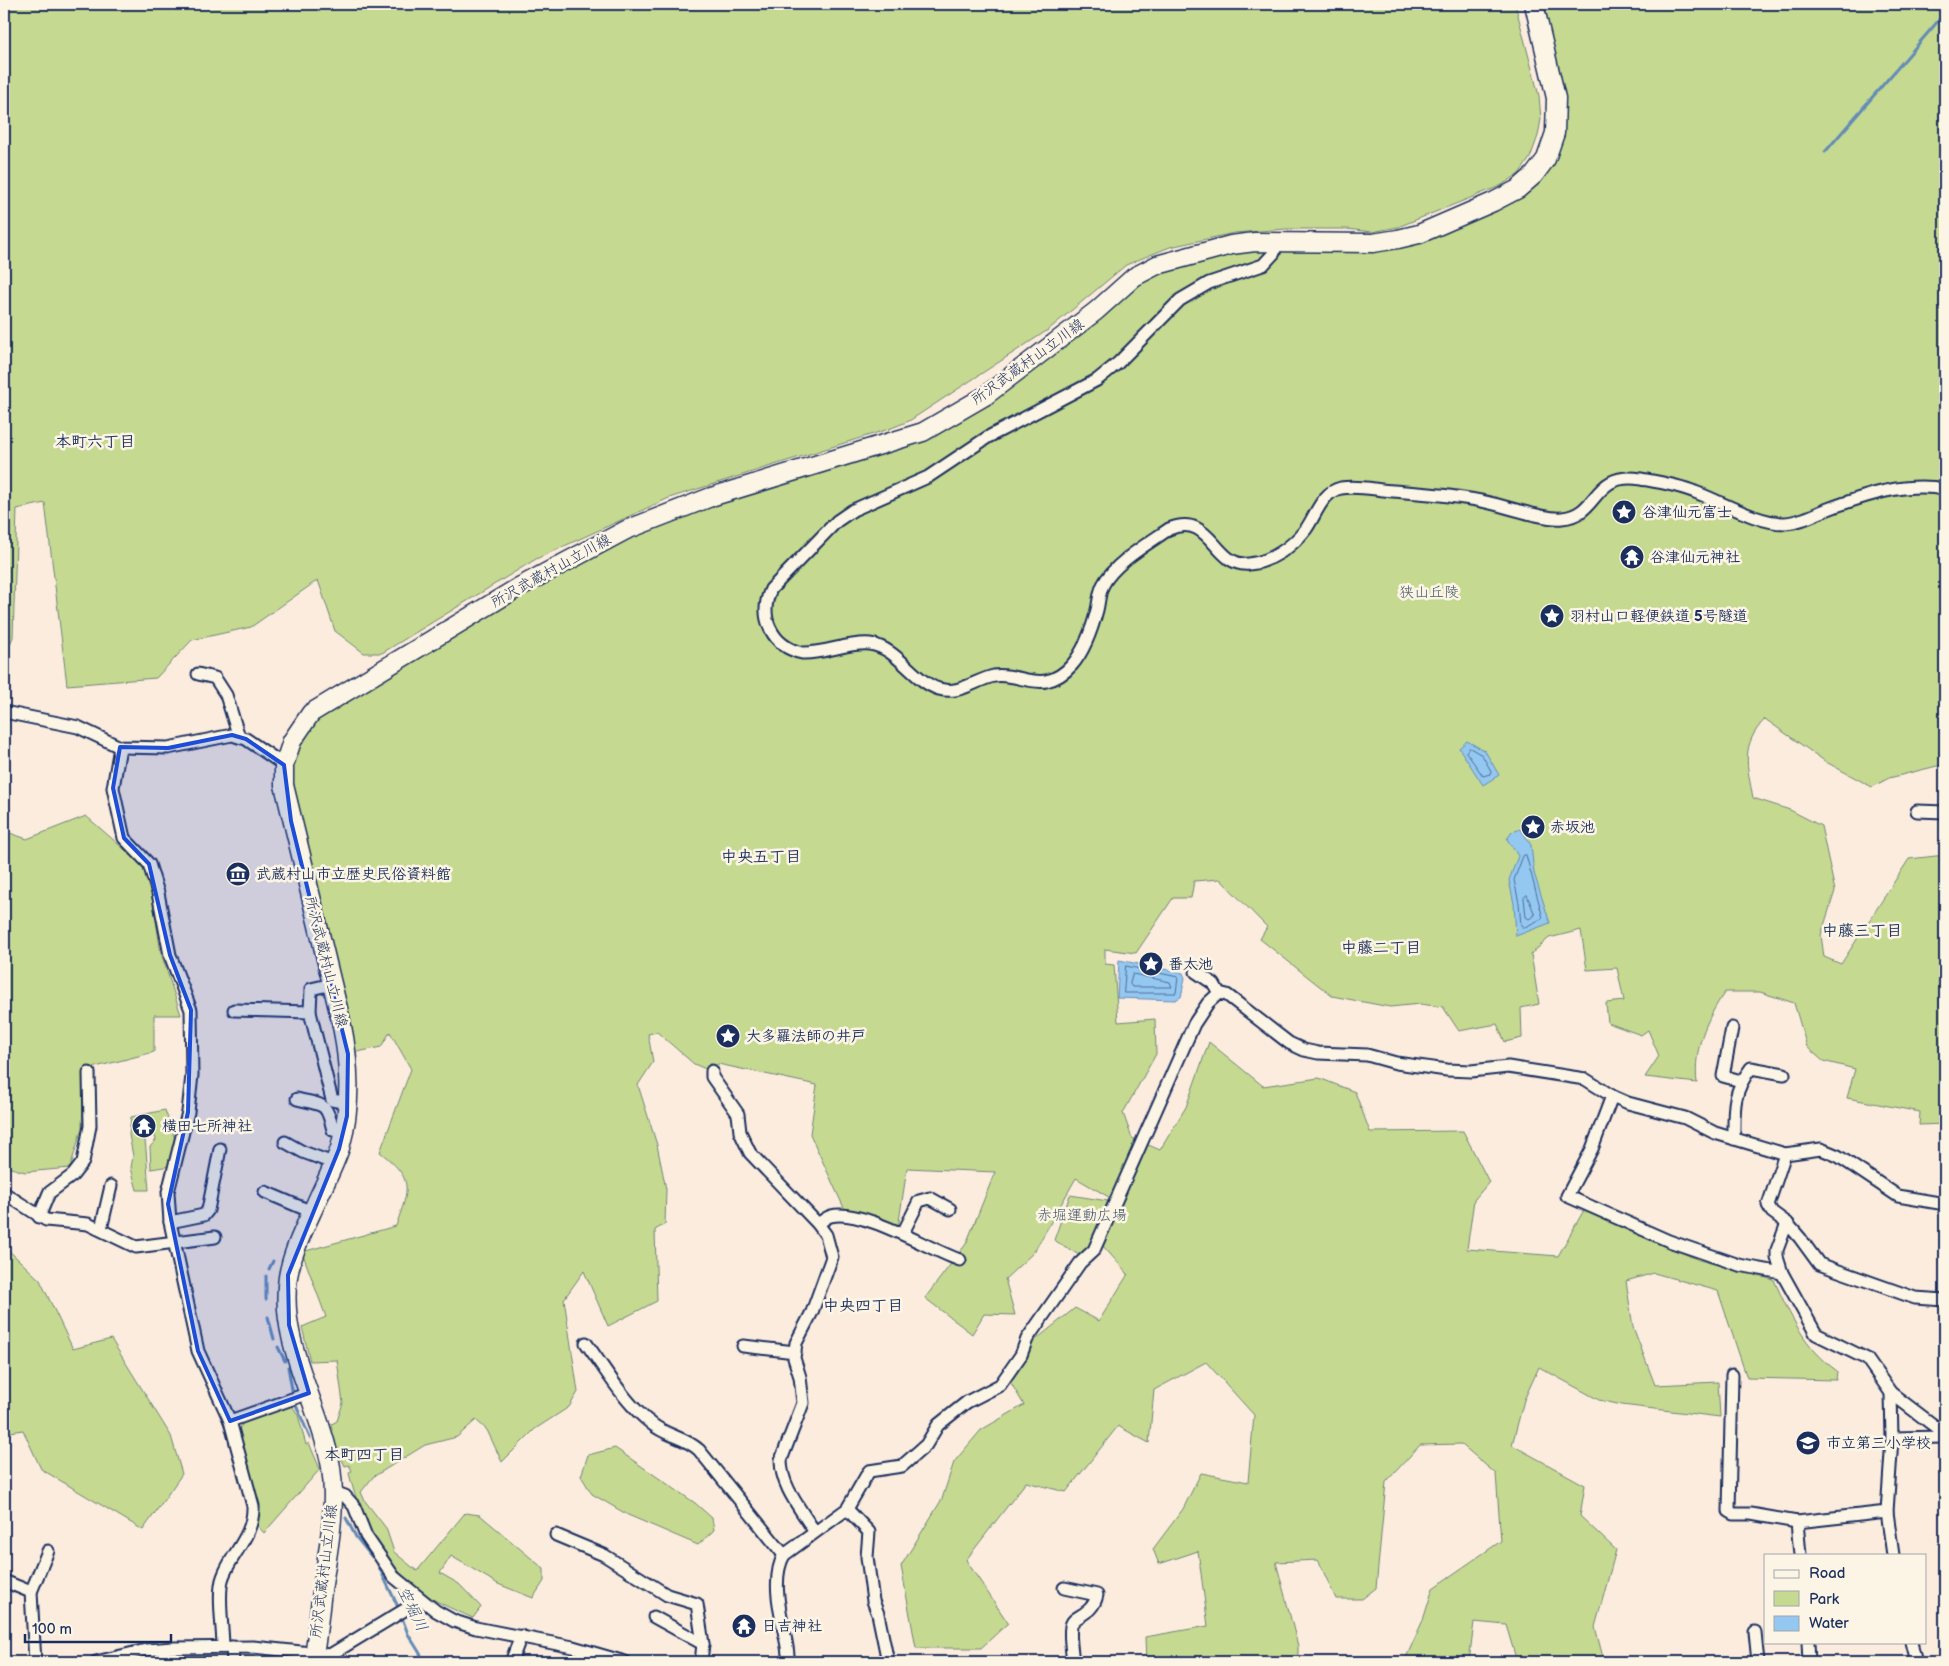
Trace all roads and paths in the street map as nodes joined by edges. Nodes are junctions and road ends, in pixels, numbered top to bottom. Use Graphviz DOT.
graph roads {
  1 [pos="1534,4"];
  2 [pos="1277,241"];
  3 [pos="1945,489"];
  4 [pos="198,674"];
  5 [pos="4,712"];
  6 [pos="239,737"];
  7 [pos="120,747"];
  8 [pos="284,765"];
  9 [pos="1917,811"];
  10 [pos="1945,812"];
  11 [pos="1196,972"];
  12 [pos="332,984"];
  13 [pos="1220,993"];
  14 [pos="234,1010"];
  15 [pos="310,1012"];
  16 [pos="1732,1028"];
  17 [pos="712,1071"];
  18 [pos="89,1073"];
  19 [pos="1784,1074"];
  20 [pos="1741,1081"];
  21 [pos="1612,1096"];
  22 [pos="297,1099"];
  23 [pos="348,1103"];
  24 [pos="343,1132"];
  25 [pos="1734,1139"];
  26 [pos="285,1142"];
  27 [pos="220,1149"];
  28 [pos="1785,1154"];
  29 [pos="333,1163"];
  30 [pos="111,1186"];
  31 [pos="265,1192"];
  32 [pos="4,1193"];
  33 [pos="1945,1204"];
  34 [pos="950,1209"];
  35 [pos="312,1212"];
  36 [pos="39,1217"];
  37 [pos="170,1222"];
  38 [pos="1787,1223"];
  39 [pos="818,1224"];
  40 [pos="101,1229"];
  41 [pos="903,1233"];
  42 [pos="215,1237"];
  43 [pos="174,1243"];
  44 [pos="960,1260"];
  45 [pos="1782,1273"];
  46 [pos="1945,1300"];
  47 [pos="586,1342"];
  48 [pos="743,1346"];
  49 [pos="795,1352"];
  50 [pos="1732,1375"];
  51 [pos="309,1393"];
  52 [pos="1890,1393"];
  53 [pos="230,1422"];
  54 [pos="1945,1436"];
  55 [pos="1892,1438"];
  56 [pos="334,1492"];
  57 [pos="847,1509"];
  58 [pos="1887,1512"];
  59 [pos="1796,1522"];
  60 [pos="814,1532"];
  61 [pos="556,1535"];
  62 [pos="48,1551"];
  63 [pos="784,1554"];
  64 [pos="1800,1554"];
  65 [pos="1893,1554"];
  66 [pos="4,1581"];
  67 [pos="1064,1588"];
  68 [pos="31,1592"];
  69 [pos="421,1600"];
  70 [pos="654,1617"];
  71 [pos="1756,1632"];
  72 [pos="521,1636"];
  73 [pos="703,1644"];
  74 [pos="1808,1644"];
  75 [pos="1912,1644"];
  76 [pos="228,1647"];
  77 [pos="152,1650"];
  78 [pos="314,1658"];
  79 [pos="35,1662"];
  80 [pos="96,1662"];
  81 [pos="153,1662"];
  82 [pos="233,1662"];
  83 [pos="511,1662"];
  84 [pos="625,1662"];
  85 [pos="701,1662"];
  86 [pos="788,1662"];
  87 [pos="888,1662"];
  88 [pos="1073,1662"];
  89 [pos="1758,1662"];
  90 [pos="1809,1662"];
  91 [pos="1916,1662"];
  1 -- 2 [label="main road, 所沢武蔵村山立川線"];
  2 -- 3 [label="street"];
  2 -- 8 [label="main road, 所沢武蔵村山立川線"];
  4 -- 6 [label="street"];
  5 -- 7 [label="street"];
  6 -- 7 [label="street"];
  6 -- 8 [label="street"];
  7 -- 37 [label="street"];
  8 -- 12 [label="main road, 所沢武蔵村山立川線"];
  9 -- 10 [label="street"];
  11 -- 13 [label="street"];
  12 -- 15 [label="street"];
  12 -- 23 [label="main road, 所沢武蔵村山立川線"];
  13 -- 21 [label="street"];
  13 -- 57 [label="street"];
  14 -- 15 [label="street"];
  15 -- 23 [label="street"];
  16 -- 20 [label="street"];
  17 -- 39 [label="street"];
  18 -- 36 [label="street"];
  19 -- 20 [label="street"];
  20 -- 25 [label="street"];
  21 -- 25 [label="street"];
  21 -- 45 [label="street"];
  22 -- 24 [label="street"];
  23 -- 24 [label="main road, 所沢武蔵村山立川線"];
  24 -- 29 [label="main road, 所沢武蔵村山立川線"];
  25 -- 28 [label="street"];
  26 -- 29 [label="street"];
  27 -- 37 [label="street"];
  28 -- 33 [label="street"];
  28 -- 38 [label="street"];
  29 -- 35 [label="main road, 所沢武蔵村山立川線"];
  30 -- 40 [label="street"];
  31 -- 35 [label="street"];
  32 -- 36 [label="street"];
  34 -- 41 [label="street"];
  35 -- 51 [label="main road, 所沢武蔵村山立川線"];
  36 -- 40 [label="street"];
  37 -- 43 [label="street"];
  38 -- 45 [label="street"];
  38 -- 46 [label="street"];
  39 -- 41 [label="street"];
  39 -- 49 [label="street"];
  40 -- 43 [label="street"];
  41 -- 44 [label="street"];
  42 -- 43 [label="street"];
  43 -- 53 [label="street"];
  45 -- 52 [label="street"];
  47 -- 63 [label="street"];
  48 -- 49 [label="street"];
  49 -- 60 [label="street"];
  50 -- 59 [label="street"];
  51 -- 53 [label="street"];
  51 -- 56 [label="main road, 所沢武蔵村山立川線"];
  52 -- 54 [label="street"];
  52 -- 55 [label="street"];
  53 -- 76 [label="street"];
  54 -- 55 [label="street"];
  55 -- 58 [label="street"];
  56 -- 69 [label="street"];
  56 -- 78 [label="main road, 所沢武蔵村山立川線"];
  57 -- 60 [label="street"];
  57 -- 87 [label="street"];
  58 -- 59 [label="street"];
  58 -- 65 [label="street"];
  59 -- 64 [label="street"];
  60 -- 63 [label="street"];
  61 -- 73 [label="street"];
  62 -- 68 [label="street"];
  63 -- 86 [label="street"];
  66 -- 68 [label="street"];
  67 -- 88 [label="street"];
  68 -- 79 [label="street"];
  69 -- 72 [label="street"];
  69 -- 78 [label="street"];
  70 -- 73 [label="street"];
  71 -- 89 [label="street"];
  72 -- 83 [label="street"];
  72 -- 84 [label="street"];
  73 -- 85 [label="street"];
  74 -- 90 [label="street"];
  75 -- 91 [label="street"];
  76 -- 77 [label="street"];
  76 -- 78 [label="street"];
  76 -- 82 [label="street"];
  77 -- 80 [label="street"];
  77 -- 81 [label="street"];
}
